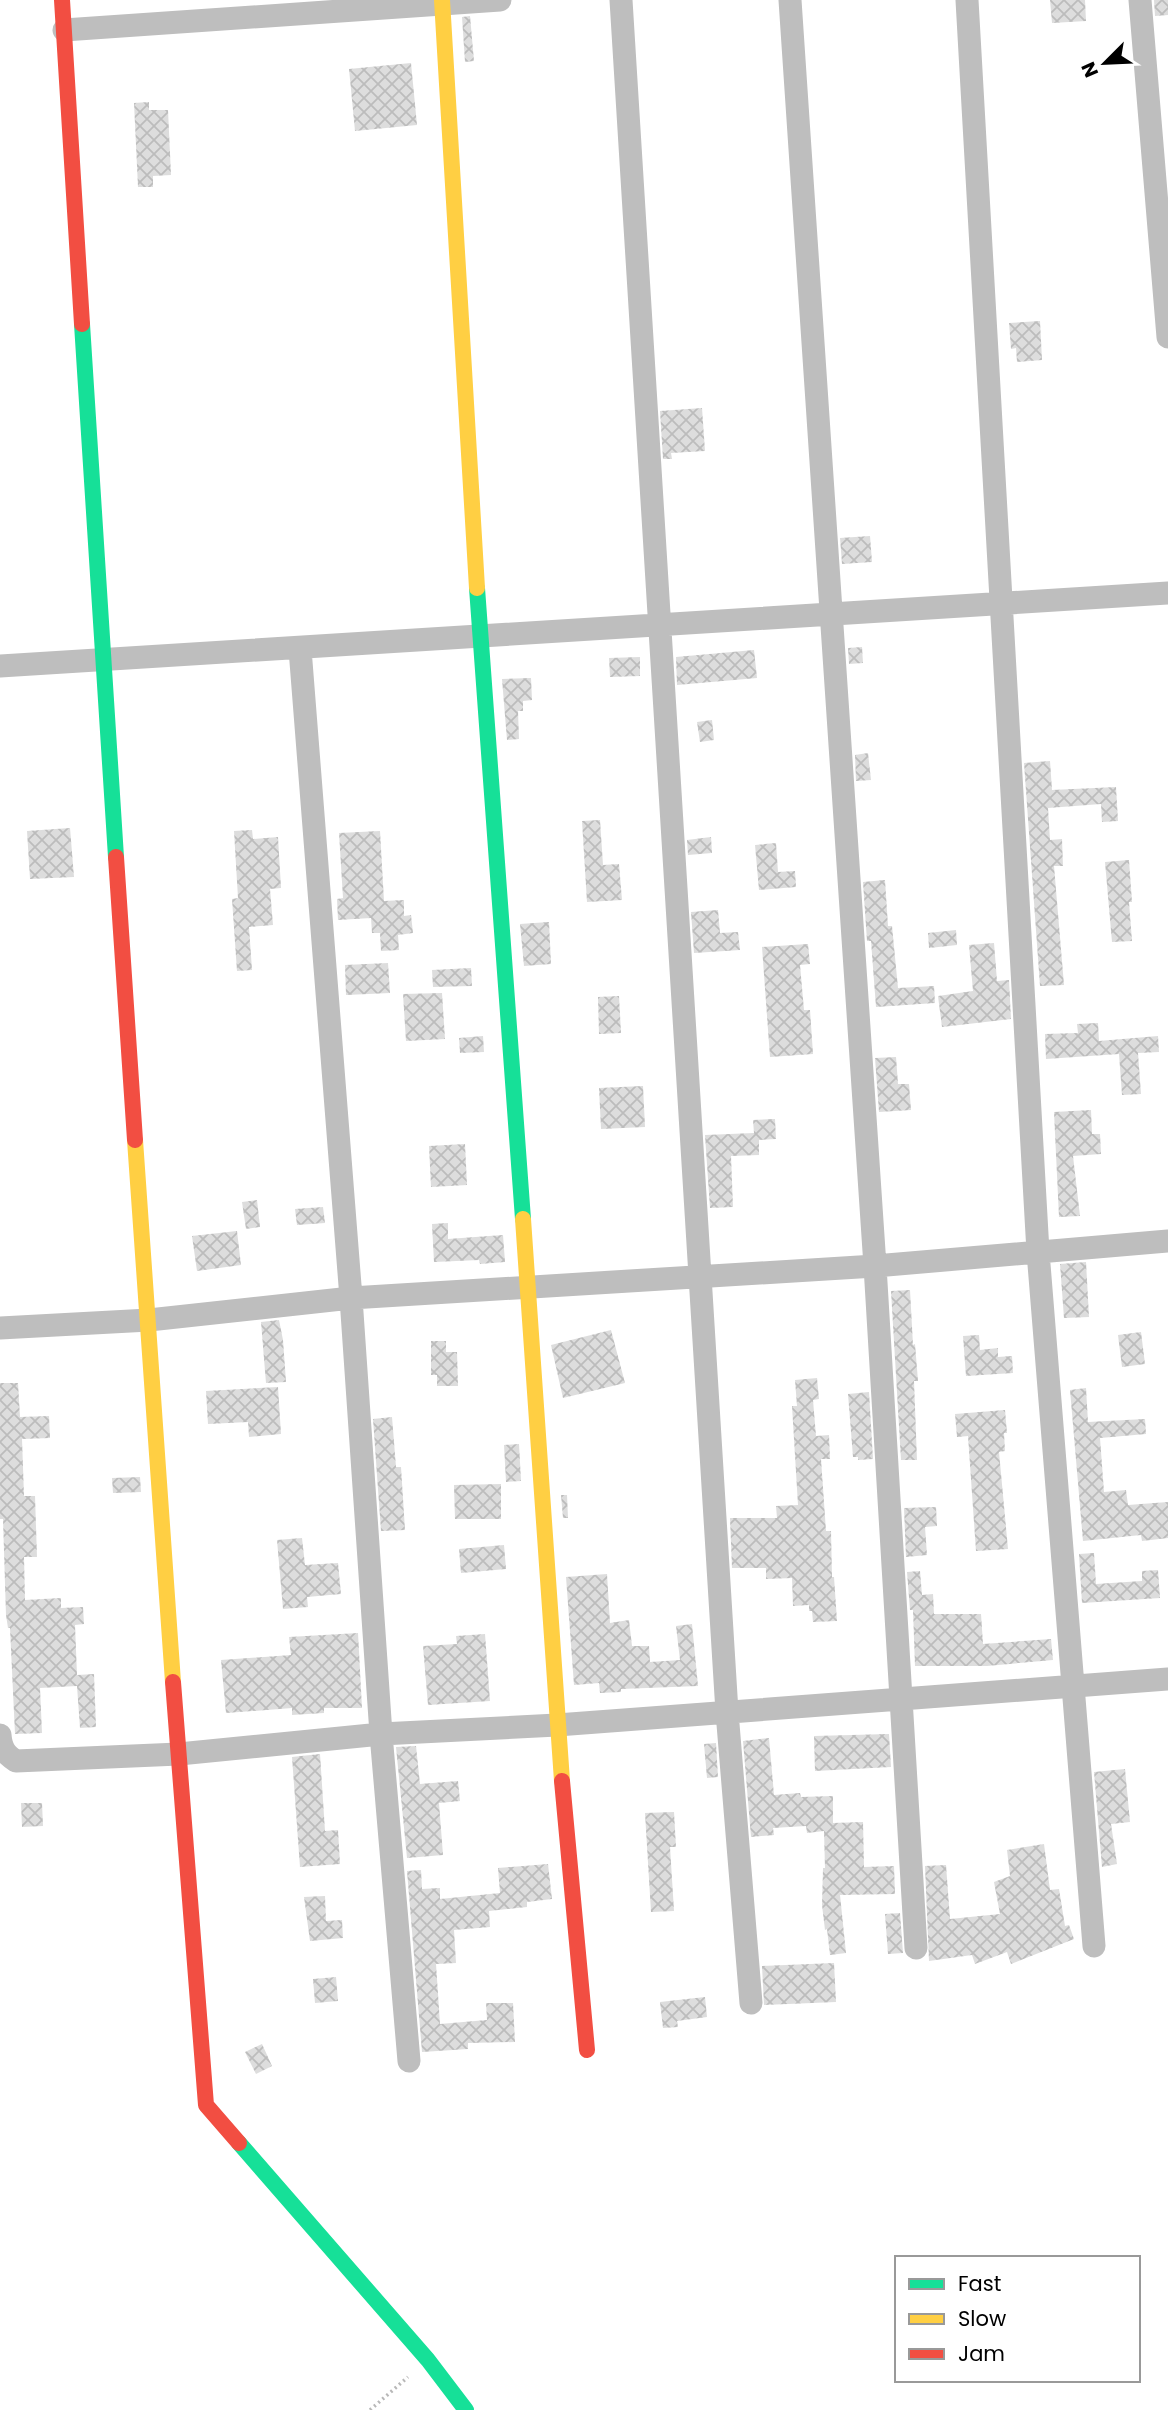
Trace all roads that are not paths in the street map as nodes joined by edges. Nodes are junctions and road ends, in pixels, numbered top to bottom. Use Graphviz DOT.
graph roads {
  1 [pos="62,0"];
  2 [pos="500,0"];
  3 [pos="621,0"];
  4 [pos="790,0"];
  5 [pos="967,0"];
  6 [pos="1140,0"];
  7 [pos="442,2"];
  8 [pos="259,8"];
  9 [pos="64,30"];
  10 [pos="1168,337"];
  11 [pos="1168,593"];
  12 [pos="1001,604"];
  13 [pos="830,615"];
  14 [pos="659,626"];
  15 [pos="480,637"];
  16 [pos="300,649"];
  17 [pos="102,661"];
  18 [pos="0,666"];
  19 [pos="1168,1241"];
  20 [pos="1038,1252"];
  21 [pos="875,1266"];
  22 [pos="700,1277"];
  23 [pos="528,1289"];
  24 [pos="351,1298"];
  25 [pos="149,1320"];
  26 [pos="0,1328"];
  27 [pos="1168,1679"];
  28 [pos="1074,1685"];
  29 [pos="902,1697"];
  30 [pos="727,1712"];
  31 [pos="556,1725"];
  32 [pos="381,1734"];
  33 [pos="0,1735"];
  34 [pos="179,1754"];
  35 [pos="1094,1947"];
  36 [pos="916,1948"];
  37 [pos="751,2003"];
  38 [pos="587,2050"];
  39 [pos="409,2061"];
  40 [pos="466,2410"];
  1 -- 9 [label="street"];
  2 -- 7 [label="street"];
  3 -- 14 [label="street"];
  4 -- 13 [label="street"];
  5 -- 12 [label="street"];
  6 -- 10 [label="street"];
  7 -- 8 [label="street"];
  7 -- 15 [label="street"];
  8 -- 9 [label="street"];
  9 -- 17 [label="street"];
  11 -- 12 [label="street"];
  12 -- 13 [label="street"];
  12 -- 20 [label="street"];
  13 -- 14 [label="street"];
  13 -- 21 [label="street"];
  14 -- 15 [label="street"];
  14 -- 22 [label="street"];
  15 -- 16 [label="street"];
  15 -- 23 [label="street"];
  16 -- 17 [label="street"];
  16 -- 24 [label="street"];
  17 -- 18 [label="street"];
  17 -- 25 [label="street"];
  19 -- 20 [label="street"];
  20 -- 21 [label="street"];
  20 -- 28 [label="street"];
  21 -- 22 [label="street"];
  21 -- 29 [label="street"];
  22 -- 23 [label="street"];
  22 -- 30 [label="street"];
  23 -- 24 [label="street"];
  23 -- 31 [label="street"];
  24 -- 25 [label="street"];
  24 -- 32 [label="street"];
  25 -- 26 [label="street"];
  25 -- 34 [label="street"];
  27 -- 28 [label="street"];
  28 -- 29 [label="street"];
  28 -- 35 [label="street"];
  29 -- 30 [label="street"];
  29 -- 36 [label="street"];
  30 -- 31 [label="street"];
  30 -- 37 [label="street"];
  31 -- 32 [label="street"];
  31 -- 38 [label="street"];
  32 -- 34 [label="street"];
  32 -- 39 [label="street"];
  33 -- 34 [label="street"];
  34 -- 40 [label="street"];
}
